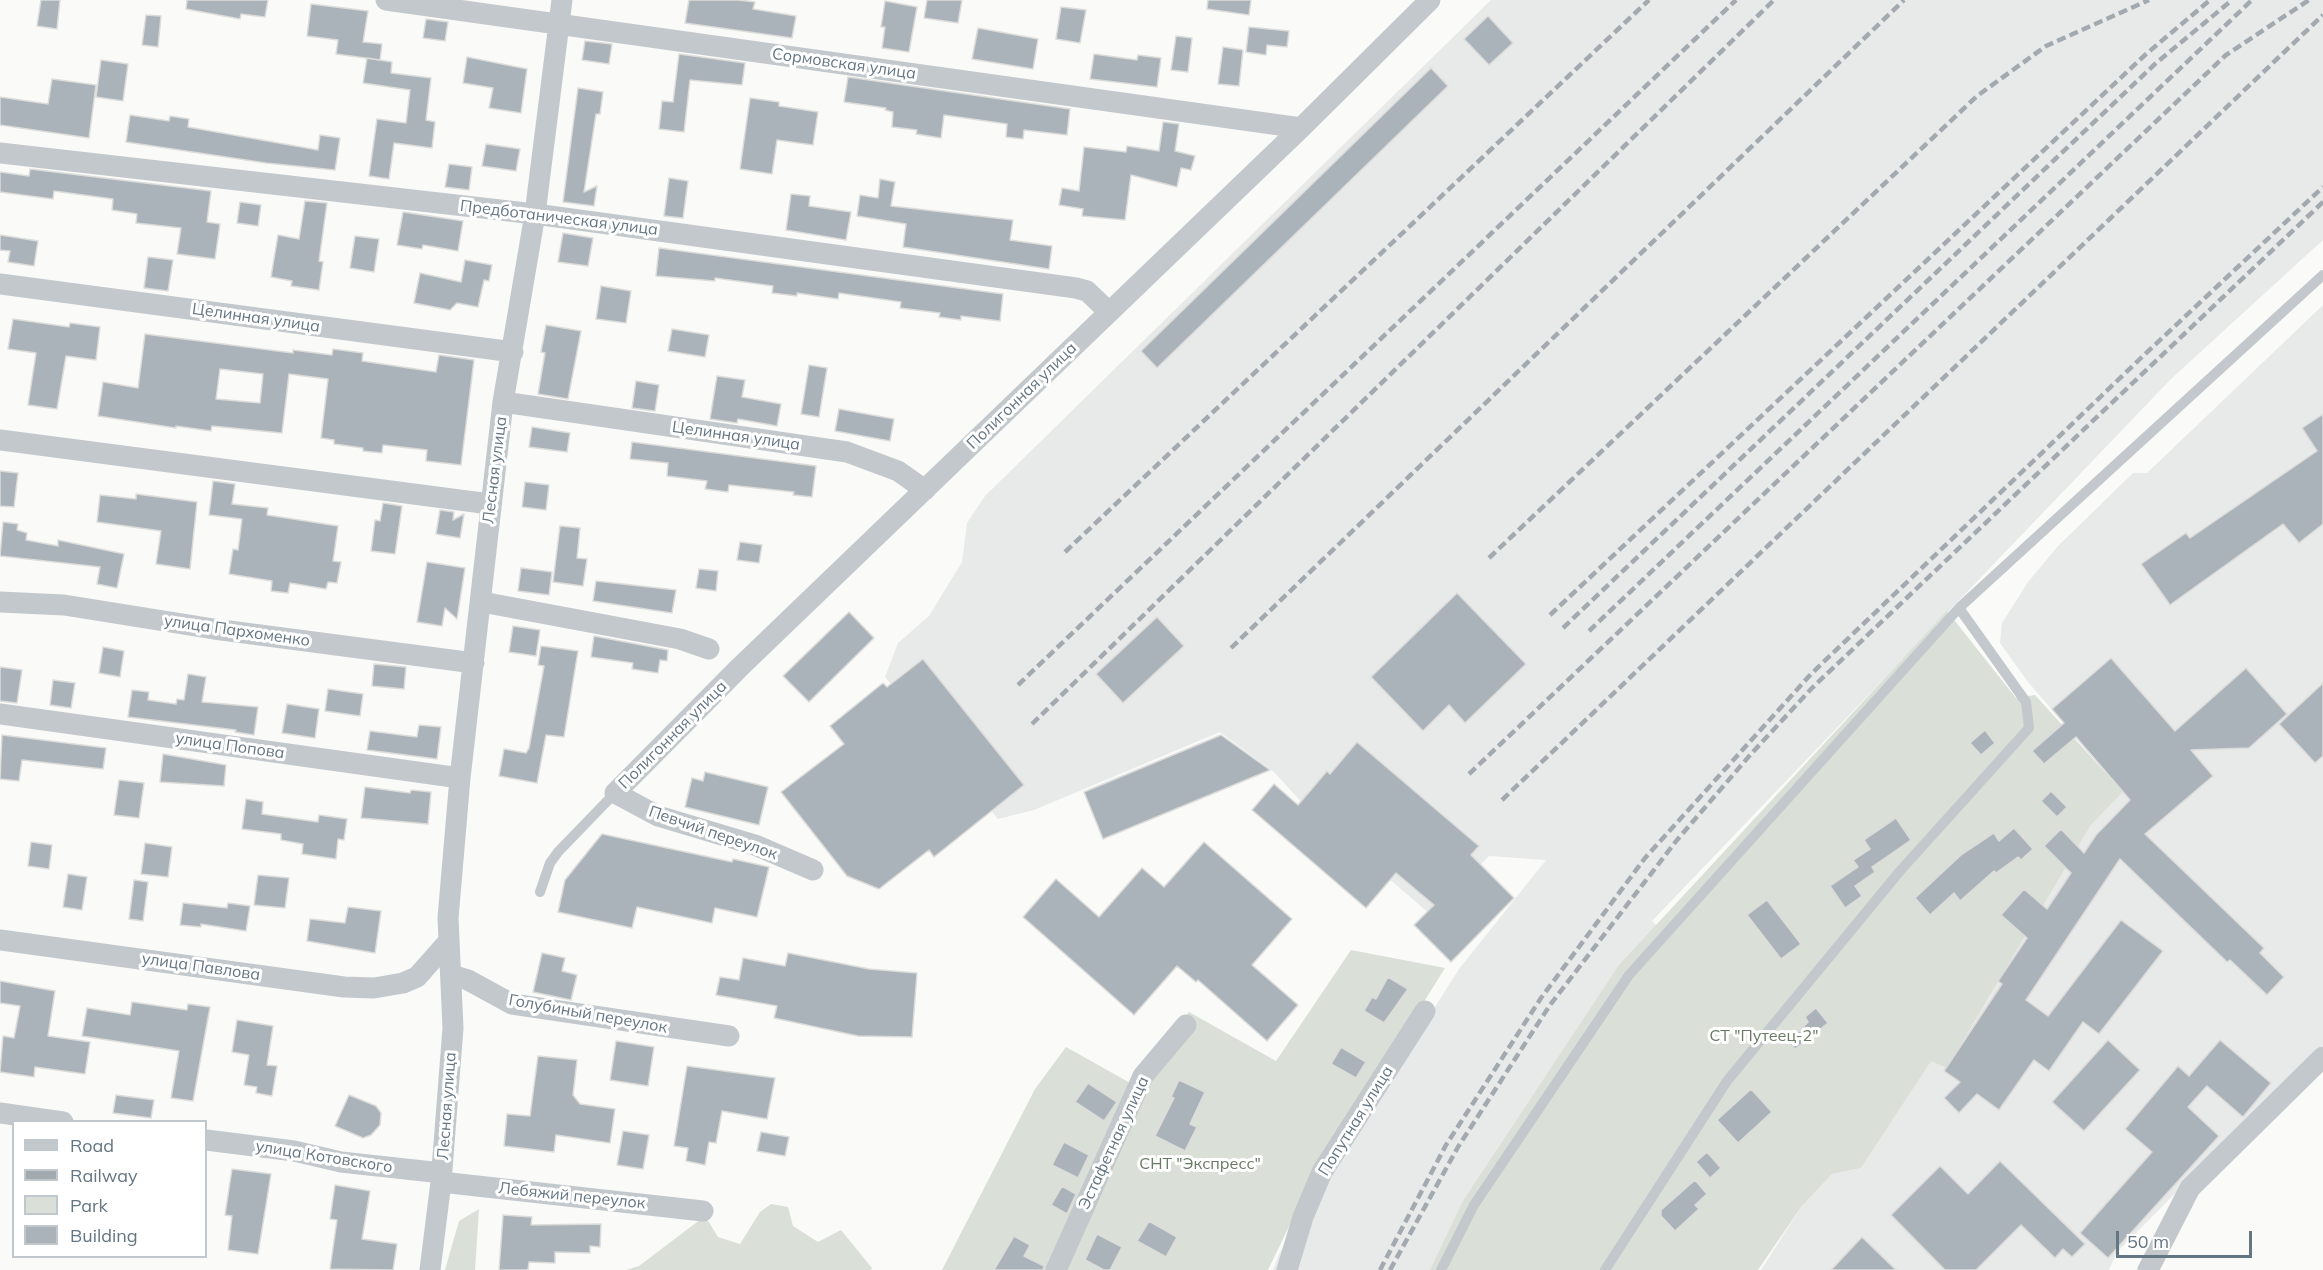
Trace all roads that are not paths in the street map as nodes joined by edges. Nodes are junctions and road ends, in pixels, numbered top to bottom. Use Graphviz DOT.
graph roads {
  1 [pos="386,0"];
  2 [pos="562,0"];
  3 [pos="1430,0"];
  4 [pos="558,24"];
  5 [pos="1301,128"];
  6 [pos="0,153"];
  7 [pos="535,214"];
  8 [pos="2323,275"];
  9 [pos="0,284"];
  10 [pos="1109,312"];
  11 [pos="513,352"];
  12 [pos="503,402"];
  13 [pos="0,440"];
  14 [pos="925,490"];
  15 [pos="490,504"];
  16 [pos="0,602"];
  17 [pos="482,602"];
  18 [pos="1959,608"];
  19 [pos="709,649"];
  20 [pos="474,663"];
  21 [pos="0,714"];
  22 [pos="460,778"];
  23 [pos="615,793"];
  24 [pos="813,870"];
  25 [pos="540,892"];
  26 [pos="0,940"];
  27 [pos="448,942"];
  28 [pos="452,975"];
  29 [pos="1425,1011"];
  30 [pos="1186,1025"];
  31 [pos="729,1036"];
  32 [pos="2323,1057"];
  33 [pos="0,1113"];
  34 [pos="49,1120"];
  35 [pos="207,1140"];
  36 [pos="442,1177"];
  37 [pos="703,1211"];
  38 [pos="430,1270"];
  39 [pos="1056,1270"];
  40 [pos="1287,1270"];
  41 [pos="1441,1270"];
  42 [pos="1605,1270"];
  43 [pos="2148,1270"];
  1 -- 4 [label="street, Сормовская улица"];
  2 -- 4 [label="street, Лесная улица"];
  3 -- 5 [label="street, Полигонная улица"];
  4 -- 5 [label="street, Сормовская улица"];
  4 -- 7 [label="street, Лесная улица"];
  5 -- 10 [label="street, Полигонная улица"];
  6 -- 7 [label="street, Предботаническая улица"];
  7 -- 10 [label="street, Предботаническая улица"];
  7 -- 11 [label="street, Лесная улица"];
  8 -- 18 [label="lane"];
  9 -- 11 [label="street, Целинная улица"];
  10 -- 14 [label="street, Полигонная улица"];
  11 -- 12 [label="street, Лесная улица"];
  12 -- 14 [label="street, Целинная улица"];
  12 -- 15 [label="street, Лесная улица"];
  13 -- 15 [label="street"];
  14 -- 23 [label="street, Полигонная улица"];
  15 -- 17 [label="street, Лесная улица"];
  16 -- 20 [label="street, улица Пархоменко"];
  17 -- 19 [label="street"];
  17 -- 20 [label="street, Лесная улица"];
  18 -- 41 [label="lane"];
  18 -- 42 [label="lane"];
  20 -- 22 [label="street, Лесная улица"];
  21 -- 22 [label="street, улица Попова"];
  22 -- 27 [label="street, Лесная улица"];
  23 -- 24 [label="street, Певчий переулок"];
  23 -- 25 [label="lane"];
  26 -- 27 [label="street, улица Павлова"];
  27 -- 28 [label="street, Лесная улица"];
  28 -- 31 [label="street, Голубиный переулок"];
  28 -- 36 [label="street, Лесная улица"];
  29 -- 40 [label="street, Попутная улица"];
  30 -- 39 [label="street, Эстафетная улица"];
  32 -- 43 [label="street"];
  33 -- 34 [label="street"];
  35 -- 36 [label="street, улица Котовского"];
  36 -- 37 [label="street, Лебяжий переулок"];
  36 -- 38 [label="street, Лесная улица"];
}
